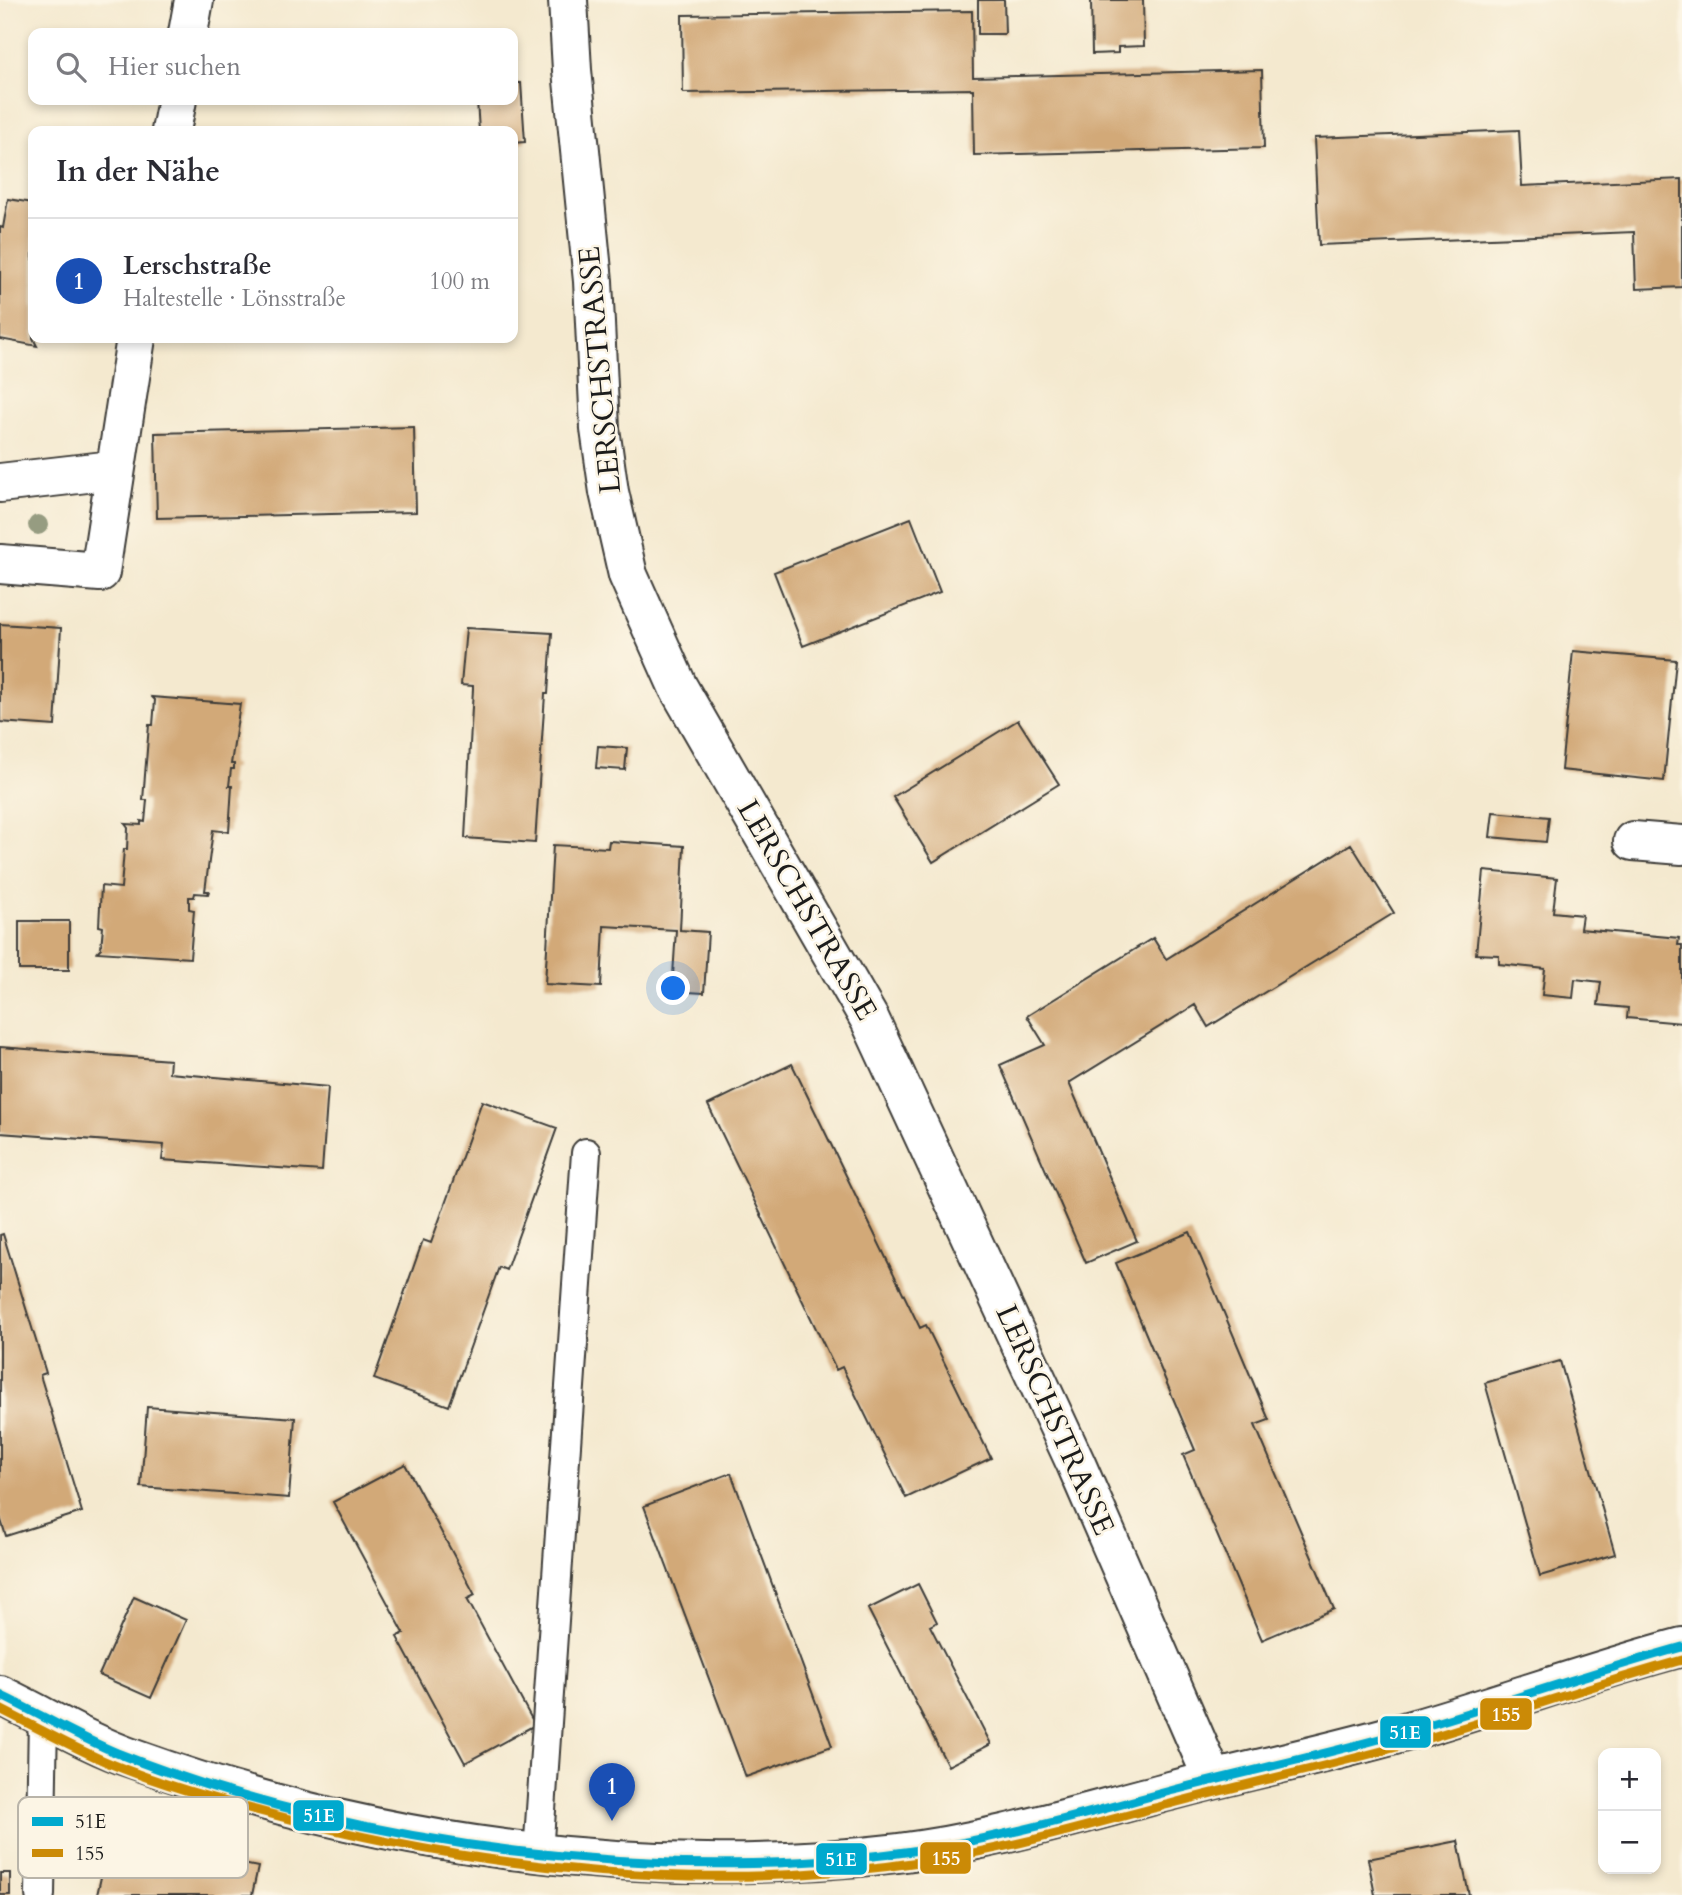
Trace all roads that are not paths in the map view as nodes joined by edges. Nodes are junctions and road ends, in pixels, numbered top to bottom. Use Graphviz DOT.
graph roads {
  1 [pos="194,0"];
  2 [pos="568,0"];
  3 [pos="189,28"];
  4 [pos="176,105"];
  5 [pos="173,126"];
  6 [pos="135,343"];
  7 [pos="113,470"];
  8 [pos="0,482"];
  9 [pos="0,564"];
  10 [pos="1633,841"];
  11 [pos="1682,845"];
  12 [pos="586,1153"];
  13 [pos="1682,1647"];
  14 [pos="0,1695"];
  15 [pos="43,1716"];
  16 [pos="1213,1779"];
  17 [pos="42,1797"];
  18 [pos="538,1854"];
  1 -- 3 [label="street"];
  2 -- 16 [label="street, LERSCHSTRASSE"];
  4 -- 5 [label="street"];
  6 -- 7 [label="street"];
  7 -- 8 [label="street"];
  7 -- 9 [label="street"];
  10 -- 11 [label="street"];
  12 -- 18 [label="lane"];
  13 -- 16 [label="street"];
  14 -- 15 [label="street"];
  15 -- 17 [label="lane"];
  15 -- 18 [label="street"];
  16 -- 18 [label="street"];
}
